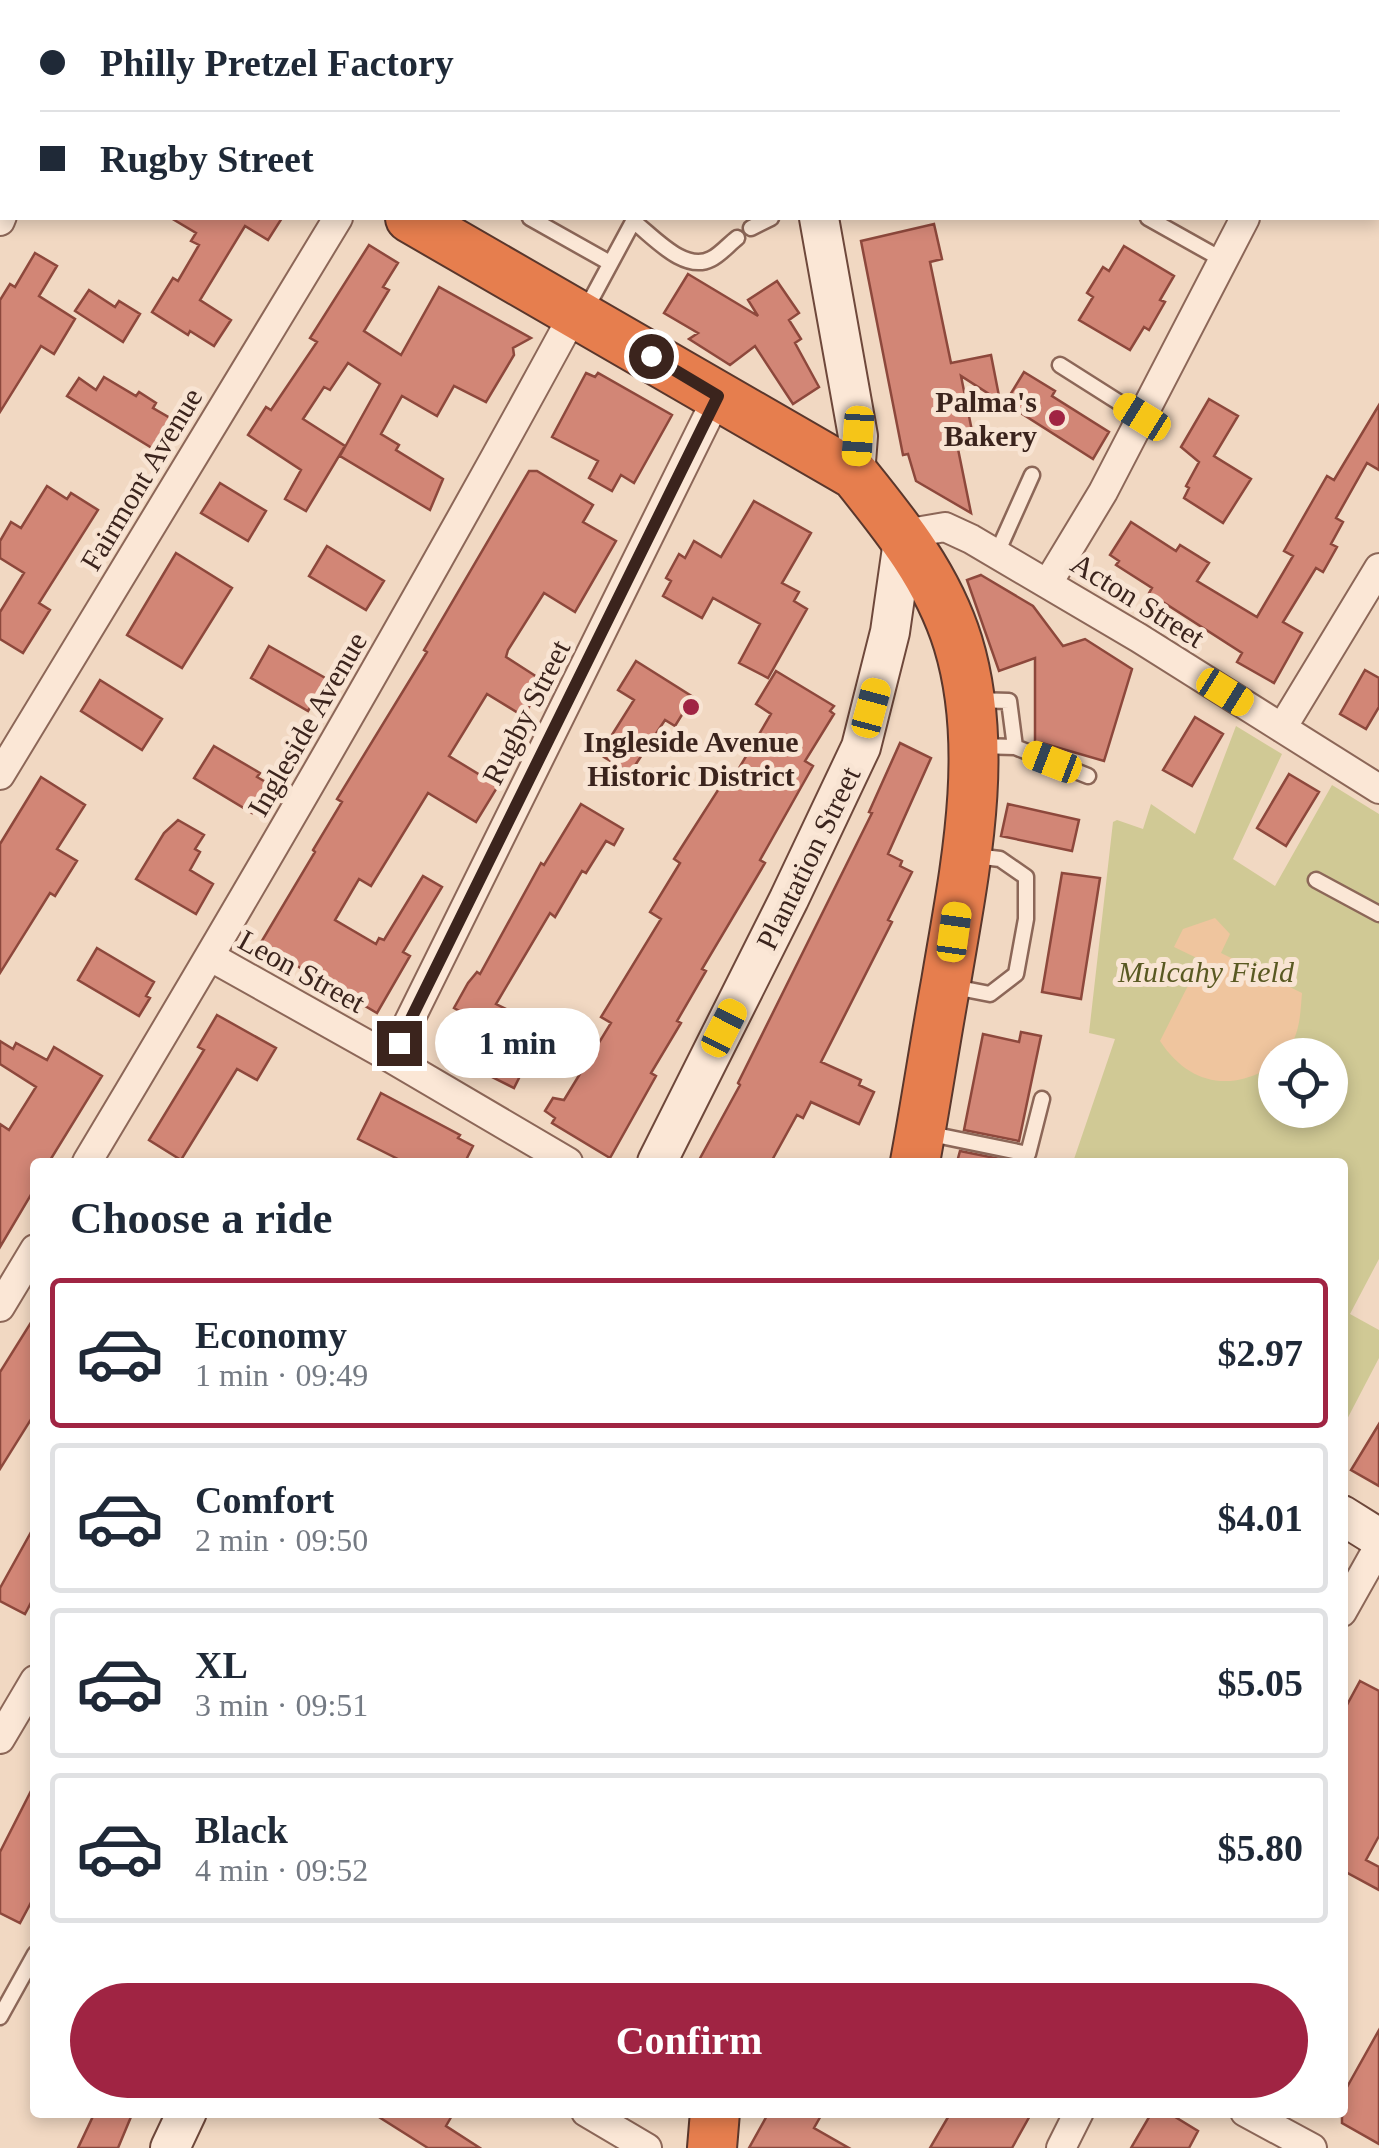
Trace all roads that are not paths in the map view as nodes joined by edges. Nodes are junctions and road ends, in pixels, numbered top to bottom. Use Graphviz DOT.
graph roads {
  1 [pos="337,220"];
  2 [pos="534,220"];
  3 [pos="633,220"];
  4 [pos="635,220"];
  5 [pos="767,220"];
  6 [pos="819,220"];
  7 [pos="1152,220"];
  8 [pos="1244,220"];
  9 [pos="424,221"];
  10 [pos="751,228"];
  11 [pos="737,238"];
  12 [pos="1223,260"];
  13 [pos="610,263"];
  14 [pos="578,314"];
  15 [pos="1060,365"];
  16 [pos="718,396"];
  17 [pos="1142,417"];
  18 [pos="855,475"];
  19 [pos="1032,475"];
  20 [pos="904,534"];
  21 [pos="997,553"];
  22 [pos="1379,568"];
  23 [pos="1048,583"];
  24 [pos="1282,728"];
  25 [pos="986,731"];
  26 [pos="0,775"];
  27 [pos="1088,776"];
  28 [pos="1379,789"];
  29 [pos="965,855"];
  30 [pos="1316,880"];
  31 [pos="1379,914"];
  32 [pos="211,957"];
  33 [pos="945,986"];
  34 [pos="392,1058"];
  35 [pos="1042,1099"];
  36 [pos="918,1147"];
  37 [pos="96,1158"];
  38 [pos="561,1158"];
  39 [pos="658,1158"];
  40 [pos="1028,1158"];
  41 [pos="30,1257"];
  42 [pos="0,1307"];
  43 [pos="1348,1519"];
  44 [pos="1379,1542"];
  45 [pos="1348,1601"];
  46 [pos="30,1689"];
  47 [pos="0,1740"];
  48 [pos="30,1963"];
  49 [pos="0,2017"];
  50 [pos="184,2118"];
  51 [pos="596,2118"];
  52 [pos="714,2118"];
  53 [pos="1077,2118"];
  54 [pos="1256,2118"];
  55 [pos="644,2147"];
  56 [pos="170,2148"];
  57 [pos="712,2148"];
  58 [pos="1061,2148"];
  59 [pos="1312,2148"];
  1 -- 26 [label="street, Fairmont Avenue"];
  2 -- 13 [label="lane"];
  3 -- 13 [label="lane"];
  4 -- 11 [label="lane"];
  5 -- 10 [label="lane"];
  6 -- 18 [label="street"];
  7 -- 12 [label="lane"];
  8 -- 12 [label="street"];
  9 -- 14 [label="highway"];
  12 -- 17 [label="street"];
  13 -- 14 [label="lane"];
  14 -- 16 [label="highway"];
  14 -- 32 [label="street, Ingleside Avenue"];
  15 -- 17 [label="lane"];
  16 -- 18 [label="highway"];
  16 -- 34 [label="street, Rugby Street"];
  17 -- 23 [label="street"];
  18 -- 20 [label="highway"];
  19 -- 21 [label="lane"];
  20 -- 21 [label="street, Acton Street"];
  20 -- 25 [label="highway"];
  20 -- 39 [label="street, Plantation Street"];
  21 -- 23 [label="street, Acton Street"];
  22 -- 24 [label="street"];
  23 -- 24 [label="street, Acton Street"];
  24 -- 28 [label="street, Acton Street"];
  25 -- 27 [label="lane"];
  25 -- 29 [label="highway"];
  29 -- 33 [label="highway"];
  29 -- 33 [label="lane"];
  30 -- 31 [label="lane"];
  32 -- 34 [label="street, Leon Street"];
  32 -- 37 [label="street, Ingleside Avenue"];
  33 -- 36 [label="highway"];
  34 -- 38 [label="street, Leon Street"];
  35 -- 40 [label="lane"];
  36 -- 40 [label="lane"];
  41 -- 42 [label="street"];
  43 -- 44 [label="street"];
  44 -- 45 [label="street"];
  46 -- 47 [label="street"];
  48 -- 49 [label="lane"];
  50 -- 56 [label="street"];
  51 -- 55 [label="street"];
  52 -- 57 [label="highway"];
  53 -- 58 [label="street"];
  54 -- 59 [label="street"];
}
